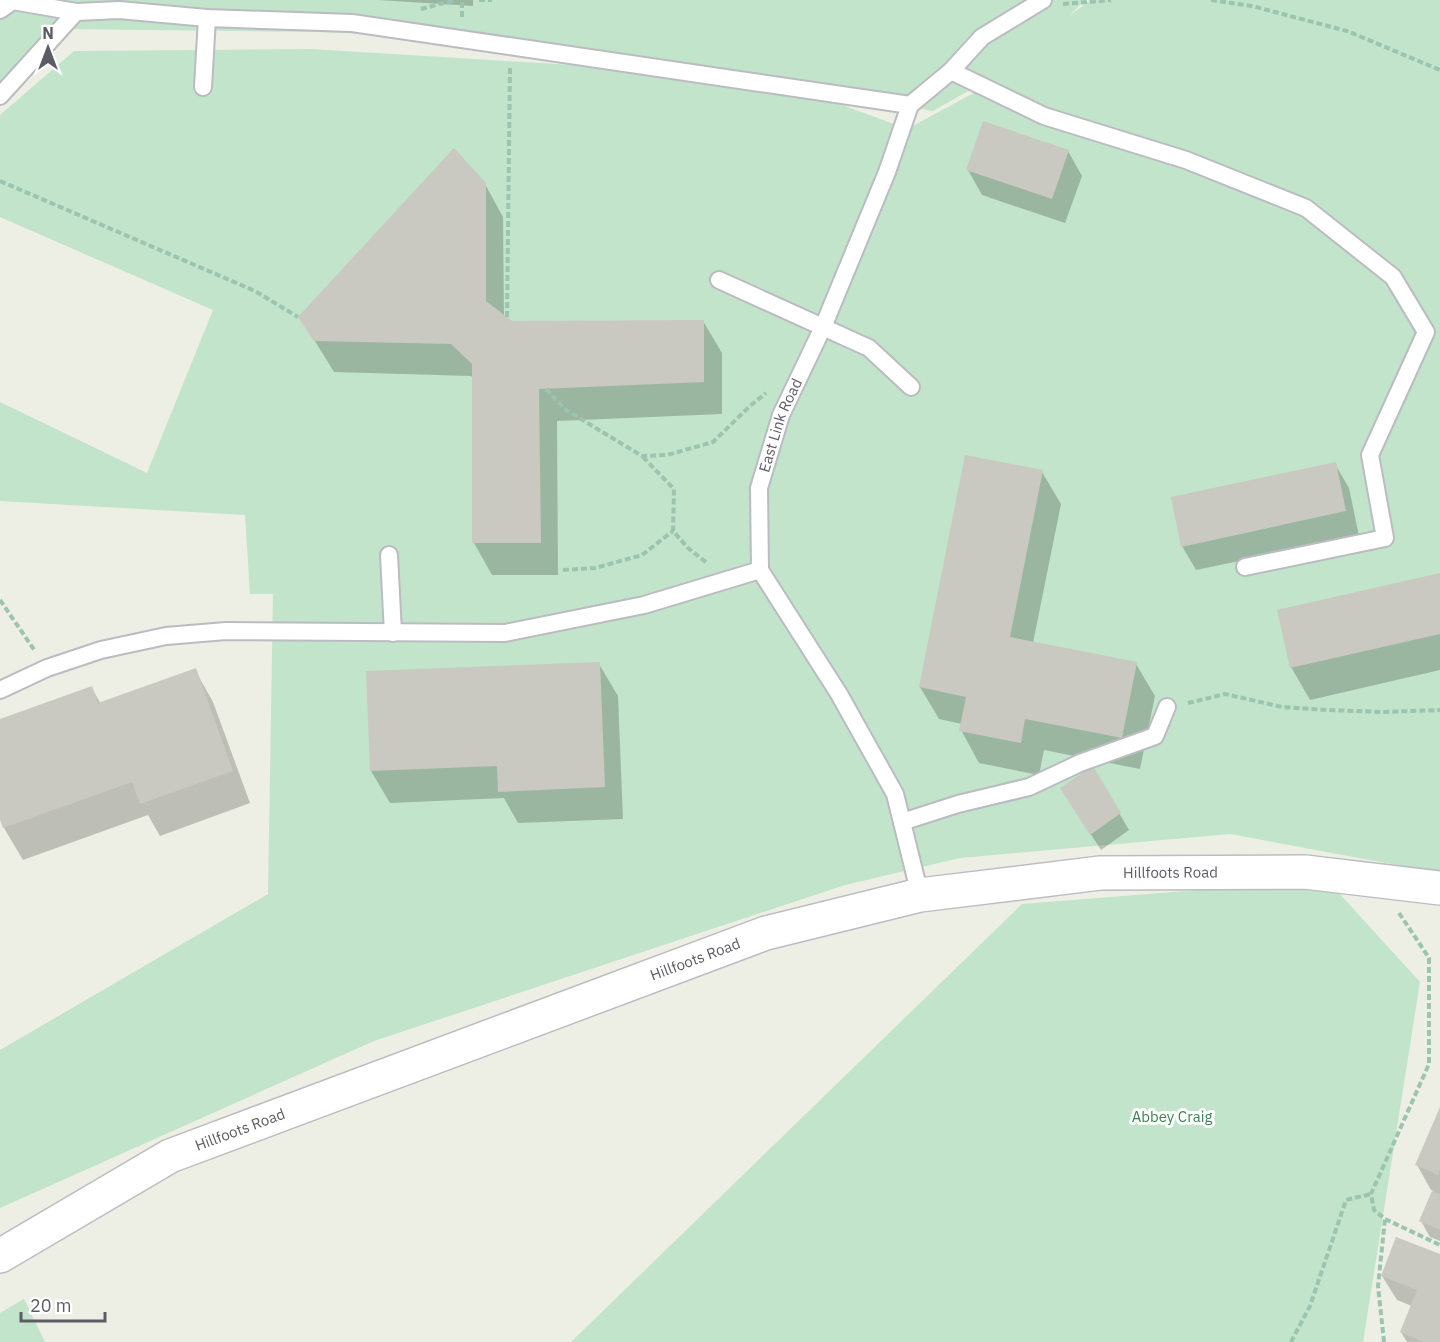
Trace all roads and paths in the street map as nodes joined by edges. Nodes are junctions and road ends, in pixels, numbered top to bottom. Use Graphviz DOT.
graph roads {
  1 [pos="479,0"];
  2 [pos="492,0"];
  3 [pos="1111,0"];
  4 [pos="1211,0"];
  5 [pos="1037,3"];
  6 [pos="0,10"];
  7 [pos="76,12"];
  8 [pos="207,18"];
  9 [pos="511,45"];
  10 [pos="1440,70"];
  11 [pos="951,71"];
  12 [pos="203,87"];
  13 [pos="0,96"];
  14 [pos="910,105"];
  15 [pos="0,181"];
  16 [pos="719,280"];
  17 [pos="298,317"];
  18 [pos="507,317"];
  19 [pos="823,327"];
  20 [pos="807,361"];
  21 [pos="911,387"];
  22 [pos="546,389"];
  23 [pos="642,456"];
  24 [pos="673,531"];
  25 [pos="389,555"];
  26 [pos="1245,567"];
  27 [pos="563,570"];
  28 [pos="760,570"];
  29 [pos="729,580"];
  30 [pos="0,600"];
  31 [pos="393,633"];
  32 [pos="47,668"];
  33 [pos="0,690"];
  34 [pos="1167,707"];
  35 [pos="1440,710"];
  36 [pos="902,822"];
  37 [pos="1378,880"];
  38 [pos="1440,888"];
  39 [pos="920,895"];
  40 [pos="1371,1194"];
  41 [pos="1386,1219"];
  42 [pos="1440,1245"];
  43 [pos="0,1256"];
  44 [pos="1291,1342"];
  45 [pos="1384,1342"];
  1 -- 2 [label="path"];
  3 -- 5 [label="path"];
  4 -- 10 [label="path"];
  5 -- 11 [label="lane"];
  6 -- 7 [label="lane"];
  7 -- 8 [label="lane"];
  7 -- 13 [label="lane"];
  8 -- 9 [label="lane"];
  8 -- 12 [label="lane"];
  9 -- 14 [label="lane"];
  9 -- 18 [label="path"];
  11 -- 14 [label="lane"];
  11 -- 26 [label="lane"];
  14 -- 19 [label="lane, East Link Road"];
  15 -- 17 [label="path"];
  16 -- 19 [label="lane"];
  19 -- 20 [label="lane, East Link Road"];
  19 -- 21 [label="lane"];
  20 -- 23 [label="path"];
  20 -- 28 [label="lane, East Link Road"];
  22 -- 23 [label="path"];
  23 -- 24 [label="path"];
  24 -- 27 [label="path"];
  24 -- 29 [label="path"];
  25 -- 31 [label="lane"];
  28 -- 29 [label="lane"];
  28 -- 36 [label="lane"];
  29 -- 31 [label="lane"];
  30 -- 32 [label="path"];
  31 -- 32 [label="lane"];
  32 -- 33 [label="lane"];
  34 -- 35 [label="path"];
  34 -- 36 [label="lane"];
  36 -- 39 [label="lane"];
  37 -- 38 [label="main road, Hillfoots Road"];
  37 -- 39 [label="main road, Hillfoots Road"];
  37 -- 40 [label="path"];
  39 -- 43 [label="main road, Hillfoots Road"];
  40 -- 41 [label="path"];
  40 -- 44 [label="path"];
  41 -- 42 [label="path"];
  41 -- 45 [label="path"];
}
